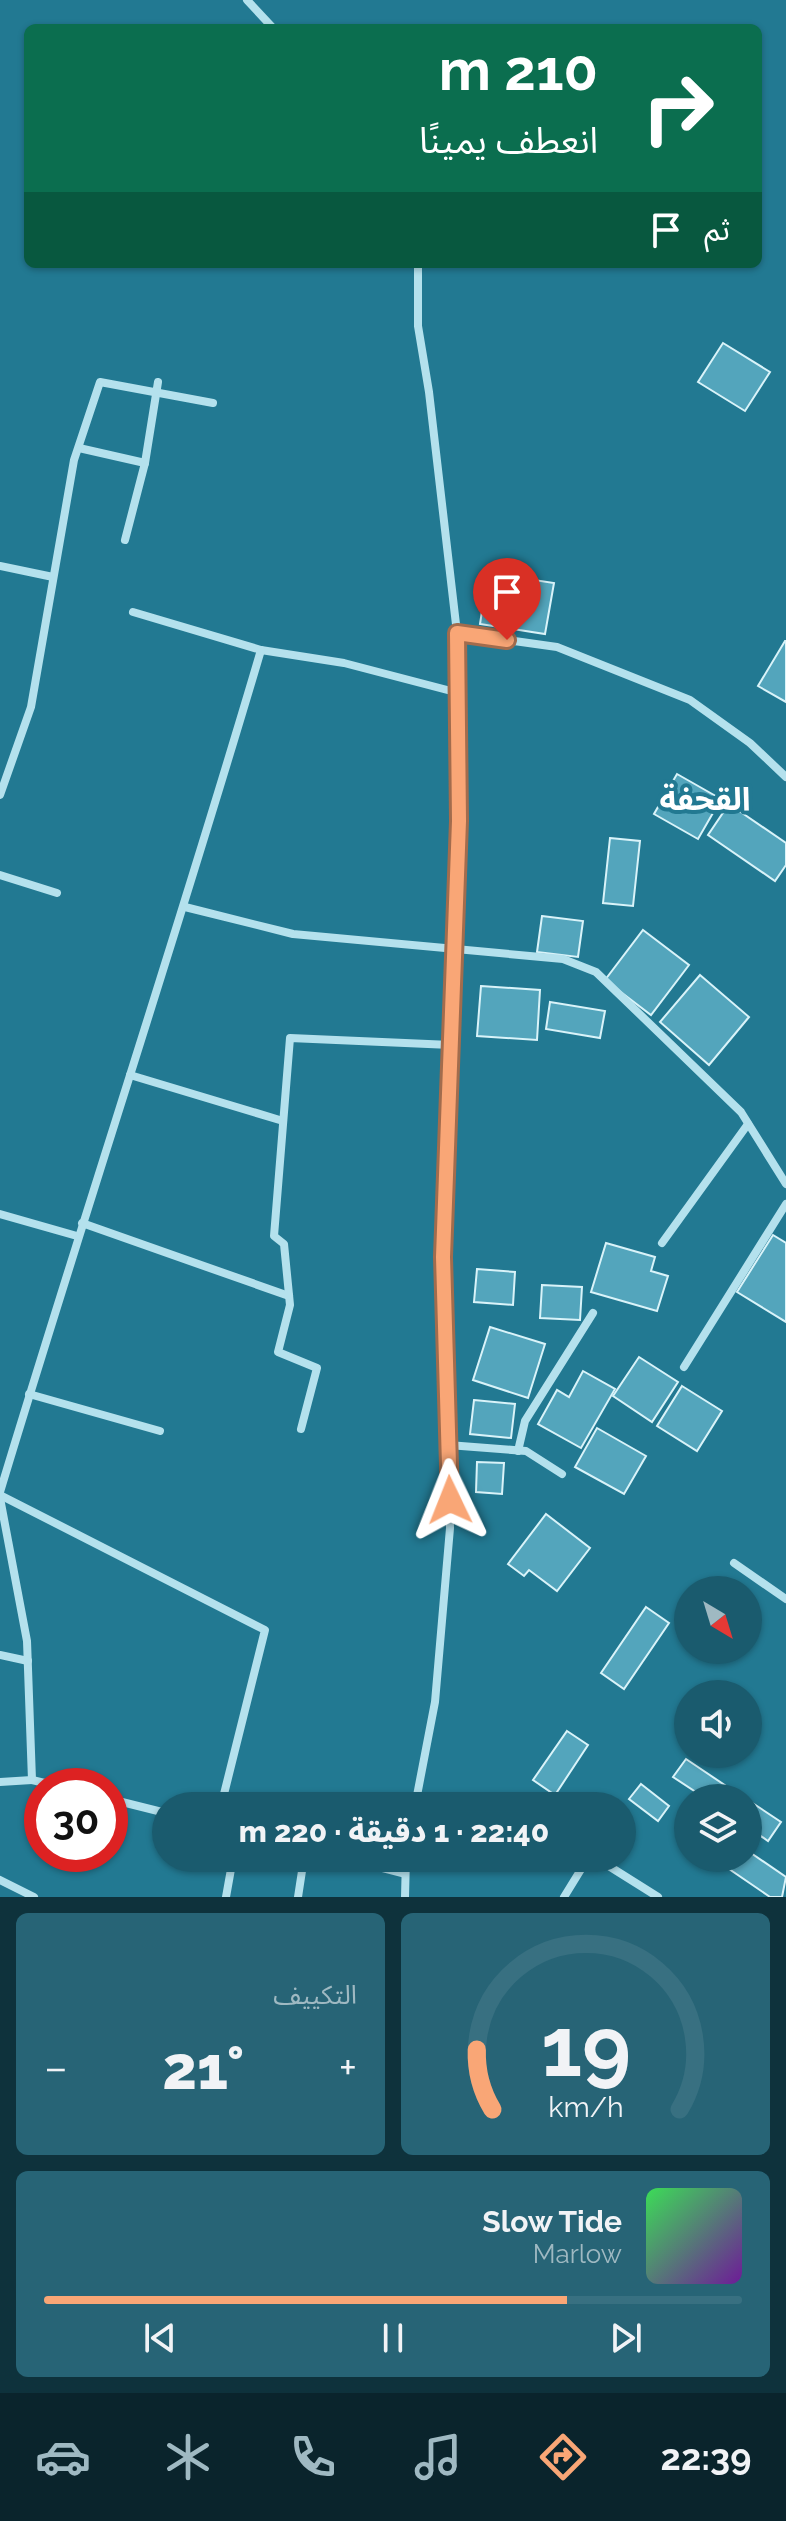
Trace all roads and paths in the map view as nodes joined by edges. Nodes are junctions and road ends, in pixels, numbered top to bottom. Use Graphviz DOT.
graph roads {
  1 [pos="247,0"];
  2 [pos="269,24"];
  3 [pos="418,268"];
  4 [pos="158,382"];
  5 [pos="156,393"];
  6 [pos="213,403"];
  7 [pos="79,448"];
  8 [pos="145,463"];
  9 [pos="125,540"];
  10 [pos="0,566"];
  11 [pos="53,577"];
  12 [pos="133,612"];
  13 [pos="457,633"];
  14 [pos="261,650"];
  15 [pos="455,692"];
  16 [pos="786,777"];
  17 [pos="0,795"];
  18 [pos="0,875"];
  19 [pos="57,893"];
  20 [pos="185,907"];
  21 [pos="454,950"];
  22 [pos="451,1045"];
  23 [pos="130,1075"];
  24 [pos="283,1121"];
  25 [pos="748,1124"];
  26 [pos="786,1184"];
  27 [pos="786,1204"];
  28 [pos="0,1214"];
  29 [pos="82,1223"];
  30 [pos="77,1236"];
  31 [pos="662,1243"];
  32 [pos="289,1296"];
  33 [pos="593,1313"];
  34 [pos="684,1367"];
  35 [pos="29,1394"];
  36 [pos="301,1429"];
  37 [pos="160,1431"];
  38 [pos="448,1445"];
  39 [pos="518,1451"];
  40 [pos="562,1474"];
  41 [pos="0,1495"];
  42 [pos="734,1563"];
  43 [pos="785,1597"];
  44 [pos="0,1655"];
  45 [pos="28,1661"];
  46 [pos="32,1768"];
  47 [pos="24,1780"];
  48 [pos="0,1782"];
  49 [pos="224,1792"];
  50 [pos="418,1792"];
  51 [pos="128,1804"];
  52 [pos="152,1810"];
  53 [pos="230,1872"];
  54 [pos="302,1872"];
  55 [pos="397,1872"];
  56 [pos="579,1872"];
  57 [pos="618,1872"];
  58 [pos="405,1874"];
  59 [pos="0,1880"];
  60 [pos="34,1897"];
  61 [pos="226,1897"];
  62 [pos="298,1897"];
  63 [pos="405,1897"];
  64 [pos="564,1897"];
  65 [pos="658,1897"];
  1 -- 2 [label="street"];
  3 -- 13 [label="street"];
  4 -- 5 [label="street"];
  5 -- 6 [label="street"];
  5 -- 7 [label="street"];
  5 -- 8 [label="street"];
  7 -- 8 [label="street"];
  7 -- 11 [label="street"];
  8 -- 9 [label="street"];
  10 -- 11 [label="street"];
  11 -- 17 [label="street"];
  12 -- 14 [label="street"];
  13 -- 15 [label="street"];
  13 -- 16 [label="street"];
  14 -- 15 [label="street"];
  14 -- 20 [label="street"];
  15 -- 21 [label="street"];
  18 -- 19 [label="street"];
  20 -- 21 [label="street"];
  20 -- 23 [label="street"];
  21 -- 22 [label="street"];
  21 -- 25 [label="street"];
  22 -- 24 [label="street"];
  22 -- 38 [label="street"];
  23 -- 24 [label="street"];
  23 -- 29 [label="street"];
  24 -- 32 [label="street"];
  25 -- 26 [label="street"];
  25 -- 31 [label="street"];
  27 -- 34 [label="street"];
  28 -- 30 [label="street"];
  29 -- 30 [label="street"];
  29 -- 32 [label="street"];
  30 -- 35 [label="street"];
  32 -- 36 [label="street"];
  33 -- 39 [label="street"];
  35 -- 37 [label="street"];
  35 -- 41 [label="street"];
  38 -- 39 [label="street"];
  38 -- 50 [label="street"];
  39 -- 40 [label="street"];
  41 -- 45 [label="street"];
  41 -- 49 [label="street"];
  42 -- 43 [label="street"];
  44 -- 45 [label="street"];
  45 -- 46 [label="street"];
  47 -- 48 [label="street"];
  51 -- 52 [label="street"];
  53 -- 61 [label="street"];
  54 -- 62 [label="street"];
  55 -- 58 [label="street"];
  56 -- 64 [label="street"];
  57 -- 65 [label="street"];
  58 -- 63 [label="street"];
  59 -- 60 [label="street"];
}
